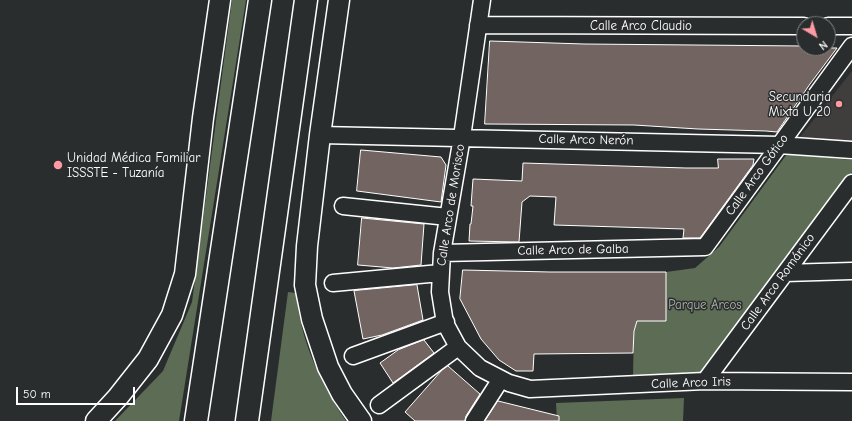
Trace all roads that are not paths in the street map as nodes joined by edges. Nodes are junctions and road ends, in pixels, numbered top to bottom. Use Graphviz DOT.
graph roads {
  1 [pos="220,0"];
  2 [pos="260,0"];
  3 [pos="306,0"];
  4 [pos="310,0"];
  5 [pos="339,0"];
  6 [pos="482,0"];
  7 [pos="478,26"];
  8 [pos="796,26"];
  9 [pos="836,26"];
  10 [pos="852,26"];
  11 [pos="301,34"];
  12 [pos="852,46"];
  13 [pos="320,135"];
  14 [pos="462,137"];
  15 [pos="779,144"];
  16 [pos="852,150"];
  17 [pos="852,183"];
  18 [pos="343,206"];
  19 [pos="448,217"];
  20 [pos="705,247"];
  21 [pos="442,253"];
  22 [pos="852,271"];
  23 [pos="440,273"];
  24 [pos="785,273"];
  25 [pos="333,283"];
  26 [pos="446,322"];
  27 [pos="458,347"];
  28 [pos="354,356"];
  29 [pos="502,379"];
  30 [pos="705,381"];
  31 [pos="852,382"];
  32 [pos="530,389"];
  33 [pos="379,405"];
  34 [pos="96,421"];
  35 [pos="196,421"];
  36 [pos="247,421"];
  37 [pos="361,421"];
  38 [pos="474,421"];
  1 -- 34 [label="main road"];
  2 -- 35 [label="highway"];
  3 -- 11 [label="highway"];
  4 -- 11 [label="highway"];
  5 -- 13 [label="main road"];
  6 -- 7 [label="street, Calle Arco de Morisco"];
  7 -- 8 [label="street, Calle Arco Claudio"];
  7 -- 14 [label="street, Calle Arco de Morisco"];
  9 -- 10 [label="street"];
  11 -- 36 [label="highway"];
  12 -- 15 [label="street, Calle Arco Gótico"];
  13 -- 14 [label="street, Calle Arco Nerón"];
  13 -- 37 [label="main road"];
  14 -- 15 [label="street, Calle Arco Nerón"];
  14 -- 19 [label="street, Calle Arco de Morisco"];
  15 -- 16 [label="street, Calle Arco Nerón"];
  15 -- 20 [label="street, Calle Arco Gótico"];
  17 -- 24 [label="street, Calle Arco Románico"];
  18 -- 19 [label="street"];
  19 -- 21 [label="street, Calle Arco de Morisco"];
  20 -- 21 [label="street, Calle Arco de Galba"];
  21 -- 23 [label="street, Calle Arco de Morisco"];
  22 -- 24 [label="street"];
  23 -- 25 [label="street"];
  23 -- 26 [label="street, Calle Arco de Morisco"];
  24 -- 30 [label="street, Calle Arco Románico"];
  26 -- 27 [label="street, Calle Arco de Morisco"];
  26 -- 28 [label="street"];
  27 -- 29 [label="street, Calle Arco de Morisco"];
  27 -- 33 [label="street"];
  29 -- 32 [label="street, Calle Arco de Morisco"];
  29 -- 38 [label="street"];
  30 -- 31 [label="street, Calle Arco Iris"];
  30 -- 32 [label="street, Calle Arco Iris"];
}
